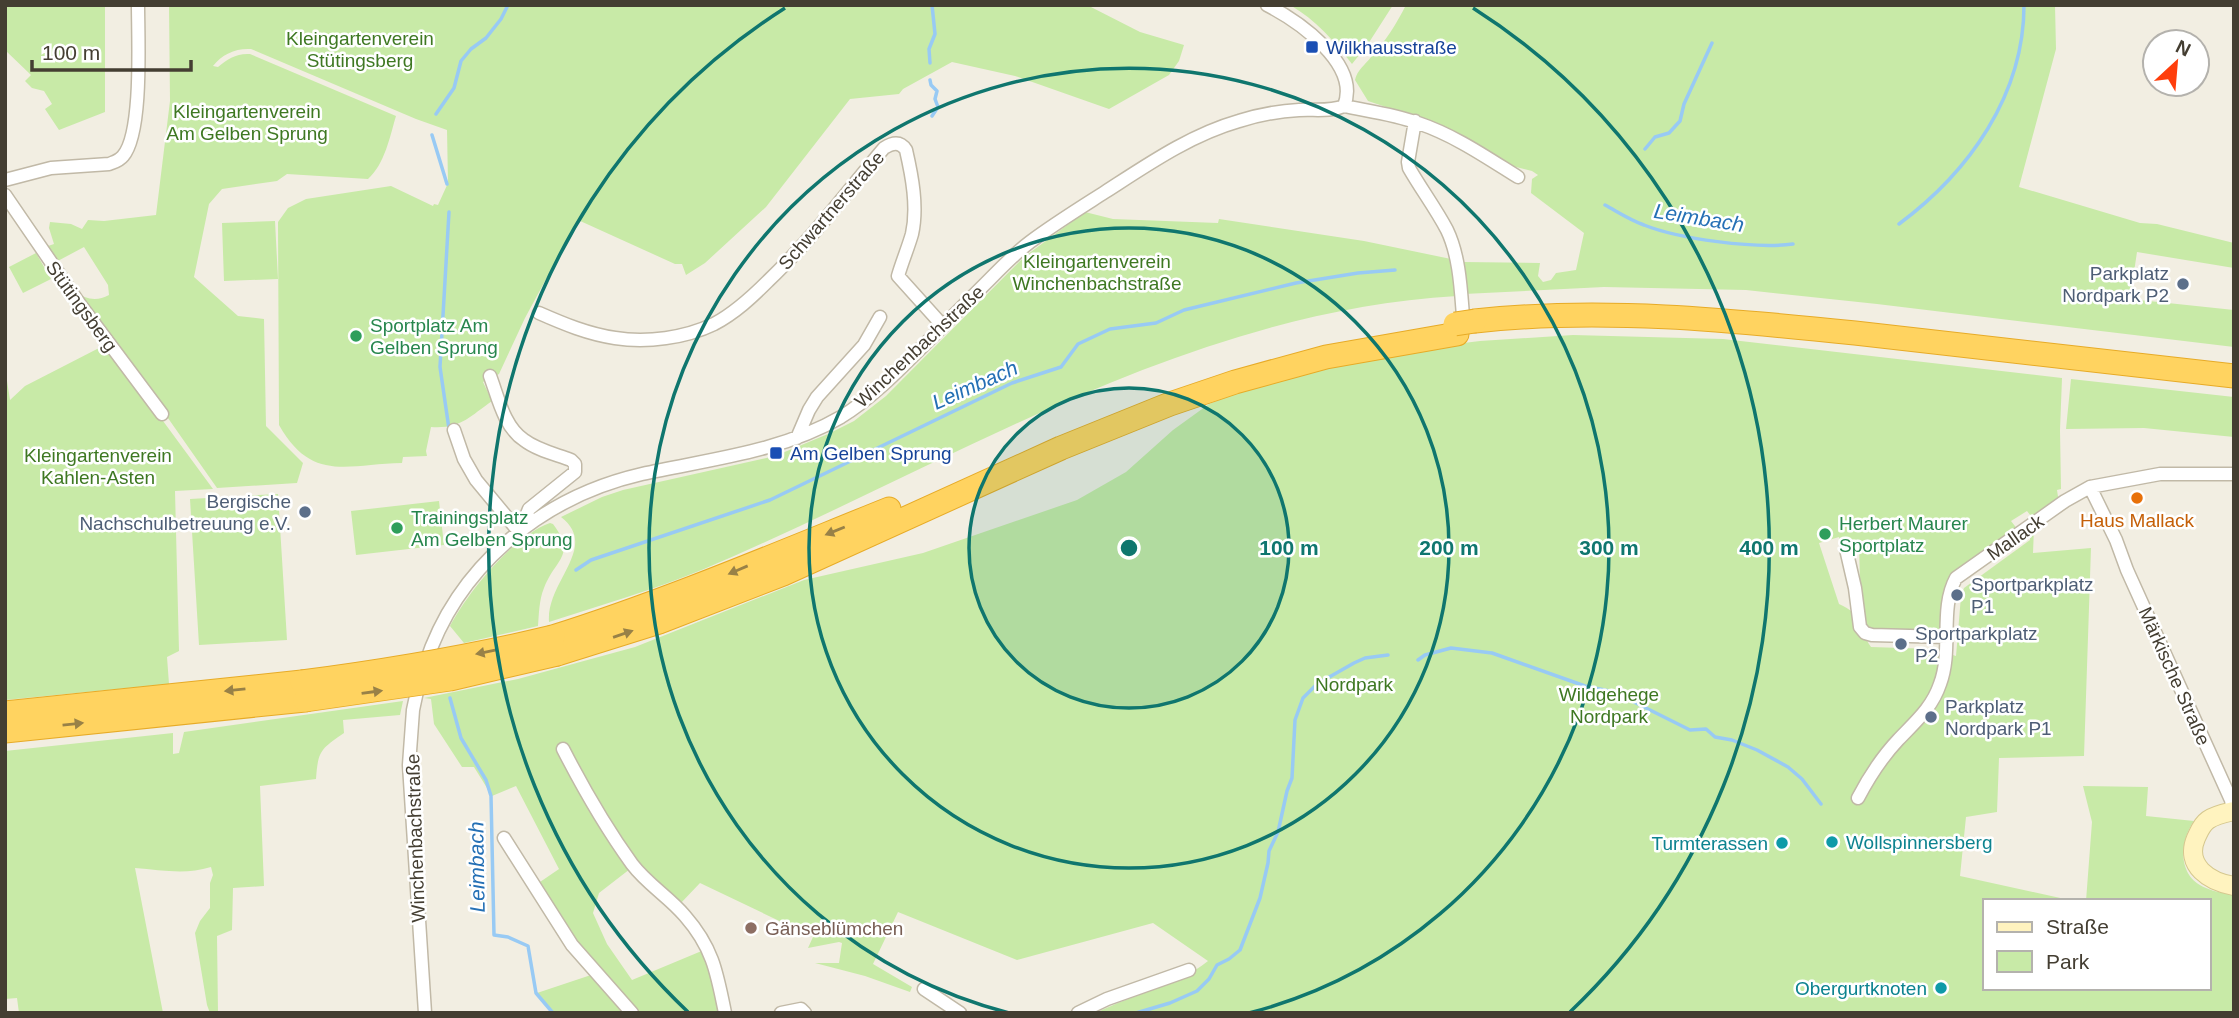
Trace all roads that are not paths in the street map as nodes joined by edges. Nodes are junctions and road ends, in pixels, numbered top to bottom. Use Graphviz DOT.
graph roads {
  1 [pos="138,5"];
  2 [pos="1267,5"];
  3 [pos="1344,106"];
  4 [pos="1415,121"];
  5 [pos="1518,177"];
  6 [pos="5,180"];
  7 [pos="5,195"];
  8 [pos="539,313"];
  9 [pos="880,317"];
  10 [pos="943,326"];
  11 [pos="1466,330"];
  12 [pos="490,376"];
  13 [pos="2234,376"];
  14 [pos="2234,387"];
  15 [pos="162,414"];
  16 [pos="454,430"];
  17 [pos="797,438"];
  18 [pos="2234,474"];
  19 [pos="2090,487"];
  20 [pos="528,524"];
  21 [pos="1846,549"];
  22 [pos="1947,637"];
  23 [pos="304,691"];
  24 [pos="5,713"];
  25 [pos="5,731"];
  26 [pos="563,749"];
  27 [pos="1857,798"];
  28 [pos="2234,811"];
  29 [pos="504,838"];
  30 [pos="2234,886"];
  31 [pos="1189,970"];
  32 [pos="924,989"];
  33 [pos="425,1013"];
  34 [pos="632,1013"];
  35 [pos="725,1013"];
  36 [pos="781,1013"];
  37 [pos="805,1013"];
  38 [pos="960,1013"];
  39 [pos="1078,1013"];
  1 -- 6 [label="street"];
  2 -- 3 [label="street"];
  3 -- 4 [label="street, Winchenbachstraße"];
  3 -- 10 [label="street, Winchenbachstraße"];
  4 -- 5 [label="street, Winchenbachstraße"];
  4 -- 11 [label="street"];
  7 -- 15 [label="street, Stütingsberg"];
  8 -- 10 [label="street, Schwartnerstraße"];
  9 -- 17 [label="street, Winchenbachstraße"];
  10 -- 17 [label="street, Winchenbachstraße"];
  11 -- 13 [label="highway"];
  11 -- 14 [label="highway"];
  11 -- 23 [label="highway, bridge"];
  12 -- 20 [label="street"];
  16 -- 20 [label="street"];
  17 -- 20 [label="street, Winchenbachstraße"];
  18 -- 19 [label="street, Mallack"];
  19 -- 22 [label="street, Mallack"];
  19 -- 28 [label="street, Märkische Straße"];
  20 -- 33 [label="street, Winchenbachstraße"];
  21 -- 22 [label="street"];
  22 -- 27 [label="street, Mallack"];
  23 -- 24 [label="highway, one-way"];
  25 -- 23 [label="highway, one-way"];
  26 -- 35 [label="street"];
  28 -- 30 [label="main road, Märkische Straße"];
  29 -- 34 [label="street"];
  31 -- 39 [label="street"];
  32 -- 38 [label="street"];
  36 -- 37 [label="street"];
}
